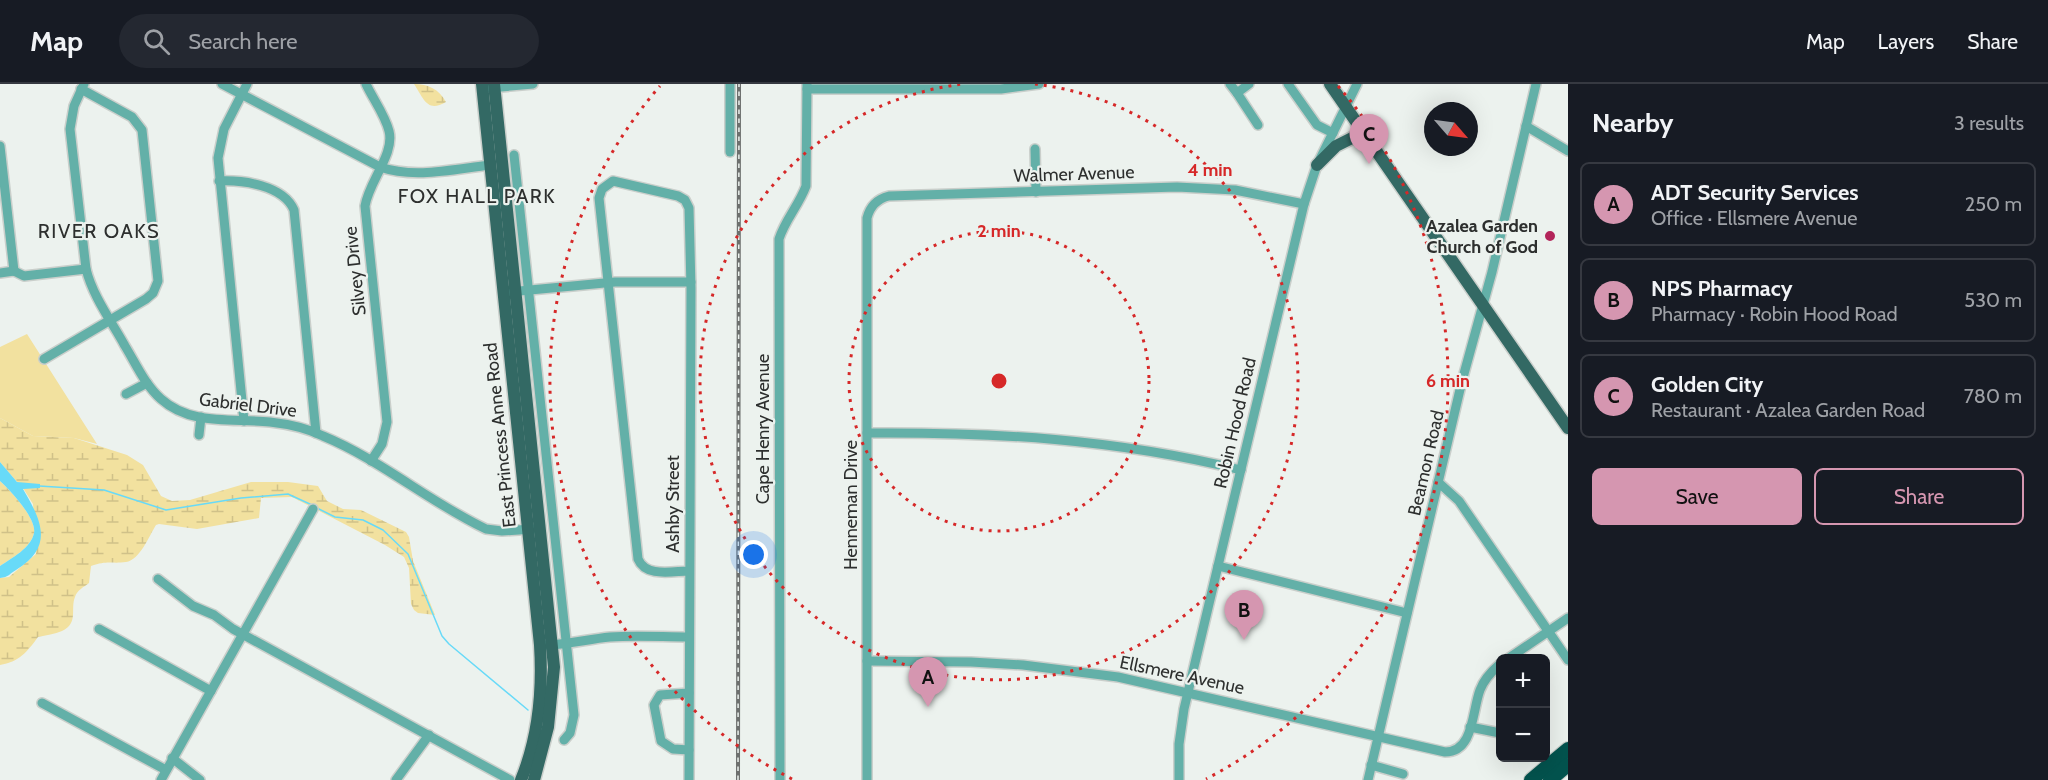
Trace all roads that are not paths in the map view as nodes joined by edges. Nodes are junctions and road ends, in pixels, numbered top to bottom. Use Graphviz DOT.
graph roads {
  1 [pos="222,84"];
  2 [pos="247,84"];
  3 [pos="366,84"];
  4 [pos="533,84"];
  5 [pos="730,84"];
  6 [pos="1040,84"];
  7 [pos="1230,84"];
  8 [pos="1249,84"];
  9 [pos="1288,84"];
  10 [pos="1330,84"];
  11 [pos="1357,84"];
  12 [pos="1536,84"];
  13 [pos="488,86"];
  14 [pos="807,86"];
  15 [pos="1020,86"];
  16 [pos="83,87"];
  17 [pos="1237,93"];
  18 [pos="242,94"];
  19 [pos="1346,106"];
  20 [pos="1258,125"];
  21 [pos="1526,126"];
  22 [pos="1364,132"];
  23 [pos="1333,133"];
  24 [pos="0,146"];
  25 [pos="1035,149"];
  26 [pos="1568,151"];
  27 [pos="730,152"];
  28 [pos="514,155"];
  29 [pos="490,165"];
  30 [pos="1317,165"];
  31 [pos="380,167"];
  32 [pos="219,181"];
  33 [pos="1036,192"];
  34 [pos="1304,204"];
  35 [pos="867,230"];
  36 [pos="86,269"];
  37 [pos="14,271"];
  38 [pos="0,273"];
  39 [pos="691,282"];
  40 [pos="609,283"];
  41 [pos="516,292"];
  42 [pos="1483,305"];
  43 [pos="111,320"];
  44 [pos="44,359"];
  45 [pos="147,383"];
  46 [pos="126,394"];
  47 [pos="201,417"];
  48 [pos="244,421"];
  49 [pos="1568,428"];
  50 [pos="316,433"];
  51 [pos="867,433"];
  52 [pos="199,435"];
  53 [pos="371,461"];
  54 [pos="1241,470"];
  55 [pos="1438,482"];
  56 [pos="313,509"];
  57 [pos="535,529"];
  58 [pos="1218,566"];
  59 [pos="689,571"];
  60 [pos="158,579"];
  61 [pos="1407,613"];
  62 [pos="1568,618"];
  63 [pos="99,629"];
  64 [pos="1549,631"];
  65 [pos="244,633"];
  66 [pos="689,637"];
  67 [pos="567,644"];
  68 [pos="547,645"];
  69 [pos="1515,654"];
  70 [pos="1568,660"];
  71 [pos="867,661"];
  72 [pos="1496,668"];
  73 [pos="211,691"];
  74 [pos="1188,692"];
  75 [pos="689,693"];
  76 [pos="42,703"];
  77 [pos="1470,727"];
  78 [pos="1496,732"];
  79 [pos="429,735"];
  80 [pos="1378,737"];
  81 [pos="564,740"];
  82 [pos="1568,748"];
  83 [pos="689,750"];
  84 [pos="172,759"];
  85 [pos="1371,765"];
  86 [pos="1568,765"];
  87 [pos="166,770"];
  88 [pos="1403,774"];
  89 [pos="530,776"];
  90 [pos="161,780"];
  91 [pos="200,780"];
  92 [pos="396,780"];
  93 [pos="510,780"];
  94 [pos="521,780"];
  95 [pos="689,780"];
  96 [pos="780,780"];
  97 [pos="867,780"];
  98 [pos="1179,780"];
  99 [pos="1368,780"];
  100 [pos="1531,780"];
  101 [pos="1550,780"];
  1 -- 18 [label="street"];
  2 -- 18 [label="street"];
  3 -- 31 [label="street, Silvey Drive"];
  4 -- 13 [label="street"];
  5 -- 27 [label="street"];
  6 -- 15 [label="street"];
  7 -- 17 [label="street"];
  8 -- 17 [label="street"];
  9 -- 23 [label="street"];
  10 -- 19 [label="main road"];
  11 -- 19 [label="street, Robin Hood Road"];
  12 -- 21 [label="street, Beamon Road"];
  13 -- 29 [label="main road, East Princess Anne Road"];
  13 -- 41 [label="main road, East Princess Anne Road"];
  14 -- 15 [label="street"];
  14 -- 96 [label="street, Cape Henry Avenue"];
  16 -- 36 [label="street, Gabriel Drive"];
  16 -- 43 [label="street"];
  17 -- 20 [label="street"];
  18 -- 31 [label="street"];
  18 -- 32 [label="street"];
  19 -- 22 [label="main road"];
  19 -- 23 [label="street, Robin Hood Road"];
  21 -- 26 [label="street"];
  21 -- 42 [label="street, Beamon Road"];
  22 -- 30 [label="main road"];
  22 -- 42 [label="main road"];
  23 -- 30 [label="street, Robin Hood Road"];
  24 -- 37 [label="street"];
  25 -- 33 [label="street"];
  28 -- 41 [label="street"];
  29 -- 31 [label="street"];
  29 -- 41 [label="main road, East Princess Anne Road"];
  30 -- 34 [label="street, Robin Hood Road"];
  31 -- 53 [label="street, Silvey Drive"];
  32 -- 48 [label="street"];
  32 -- 50 [label="street"];
  33 -- 34 [label="street, Walmer Avenue"];
  33 -- 35 [label="street, Walmer Avenue"];
  34 -- 54 [label="street, Robin Hood Road"];
  35 -- 51 [label="street, Henneman Drive"];
  36 -- 37 [label="street"];
  36 -- 43 [label="street, Gabriel Drive"];
  37 -- 38 [label="street"];
  39 -- 40 [label="street"];
  39 -- 40 [label="street, Ashby Street"];
  39 -- 59 [label="street, Ashby Street"];
  40 -- 41 [label="street"];
  40 -- 59 [label="street"];
  41 -- 57 [label="main road, East Princess Anne Road"];
  41 -- 67 [label="street"];
  42 -- 49 [label="main road"];
  42 -- 55 [label="street, Beamon Road"];
  43 -- 44 [label="street"];
  43 -- 45 [label="street, Gabriel Drive"];
  45 -- 46 [label="street"];
  45 -- 47 [label="street, Gabriel Drive"];
  47 -- 48 [label="street, Gabriel Drive"];
  47 -- 52 [label="street"];
  48 -- 50 [label="street, Gabriel Drive"];
  50 -- 53 [label="street, Gabriel Drive"];
  51 -- 54 [label="street"];
  51 -- 71 [label="street, Henneman Drive"];
  53 -- 57 [label="street, Gabriel Drive"];
  54 -- 58 [label="street, Robin Hood Road"];
  55 -- 61 [label="street, Beamon Road"];
  55 -- 64 [label="street"];
  56 -- 65 [label="street"];
  57 -- 68 [label="main road, East Princess Anne Road"];
  58 -- 61 [label="street"];
  58 -- 74 [label="street, Robin Hood Road"];
  59 -- 66 [label="street, Ashby Street"];
  60 -- 65 [label="street"];
  61 -- 80 [label="street, Beamon Road"];
  62 -- 64 [label="street"];
  63 -- 73 [label="street"];
  64 -- 69 [label="street"];
  64 -- 70 [label="street"];
  65 -- 73 [label="street"];
  65 -- 79 [label="street"];
  66 -- 67 [label="street"];
  66 -- 75 [label="street, Ashby Street"];
  67 -- 68 [label="street"];
  67 -- 81 [label="street"];
  68 -- 89 [label="main road, East Princess Anne Road"];
  71 -- 74 [label="street, Ellsmere Avenue"];
  71 -- 97 [label="street, Henneman Drive"];
  72 -- 77 [label="street, Ellsmere Avenue"];
  73 -- 84 [label="street"];
  74 -- 80 [label="street, Ellsmere Avenue"];
  74 -- 98 [label="street, Robin Hood Road"];
  75 -- 83 [label="street, Ashby Street"];
  75 -- 83 [label="street"];
  76 -- 87 [label="street"];
  77 -- 78 [label="street"];
  77 -- 80 [label="street, Ellsmere Avenue"];
  79 -- 92 [label="street"];
  79 -- 93 [label="street"];
  80 -- 85 [label="street, Beamon Road"];
  82 -- 100 [label="highway"];
  83 -- 95 [label="street, Ashby Street"];
  84 -- 87 [label="street"];
  84 -- 91 [label="street"];
  85 -- 88 [label="street"];
  85 -- 99 [label="street, Beamon Road"];
  86 -- 101 [label="highway"];
  87 -- 90 [label="street"];
  89 -- 94 [label="main road, East Princess Anne Road"];
}
